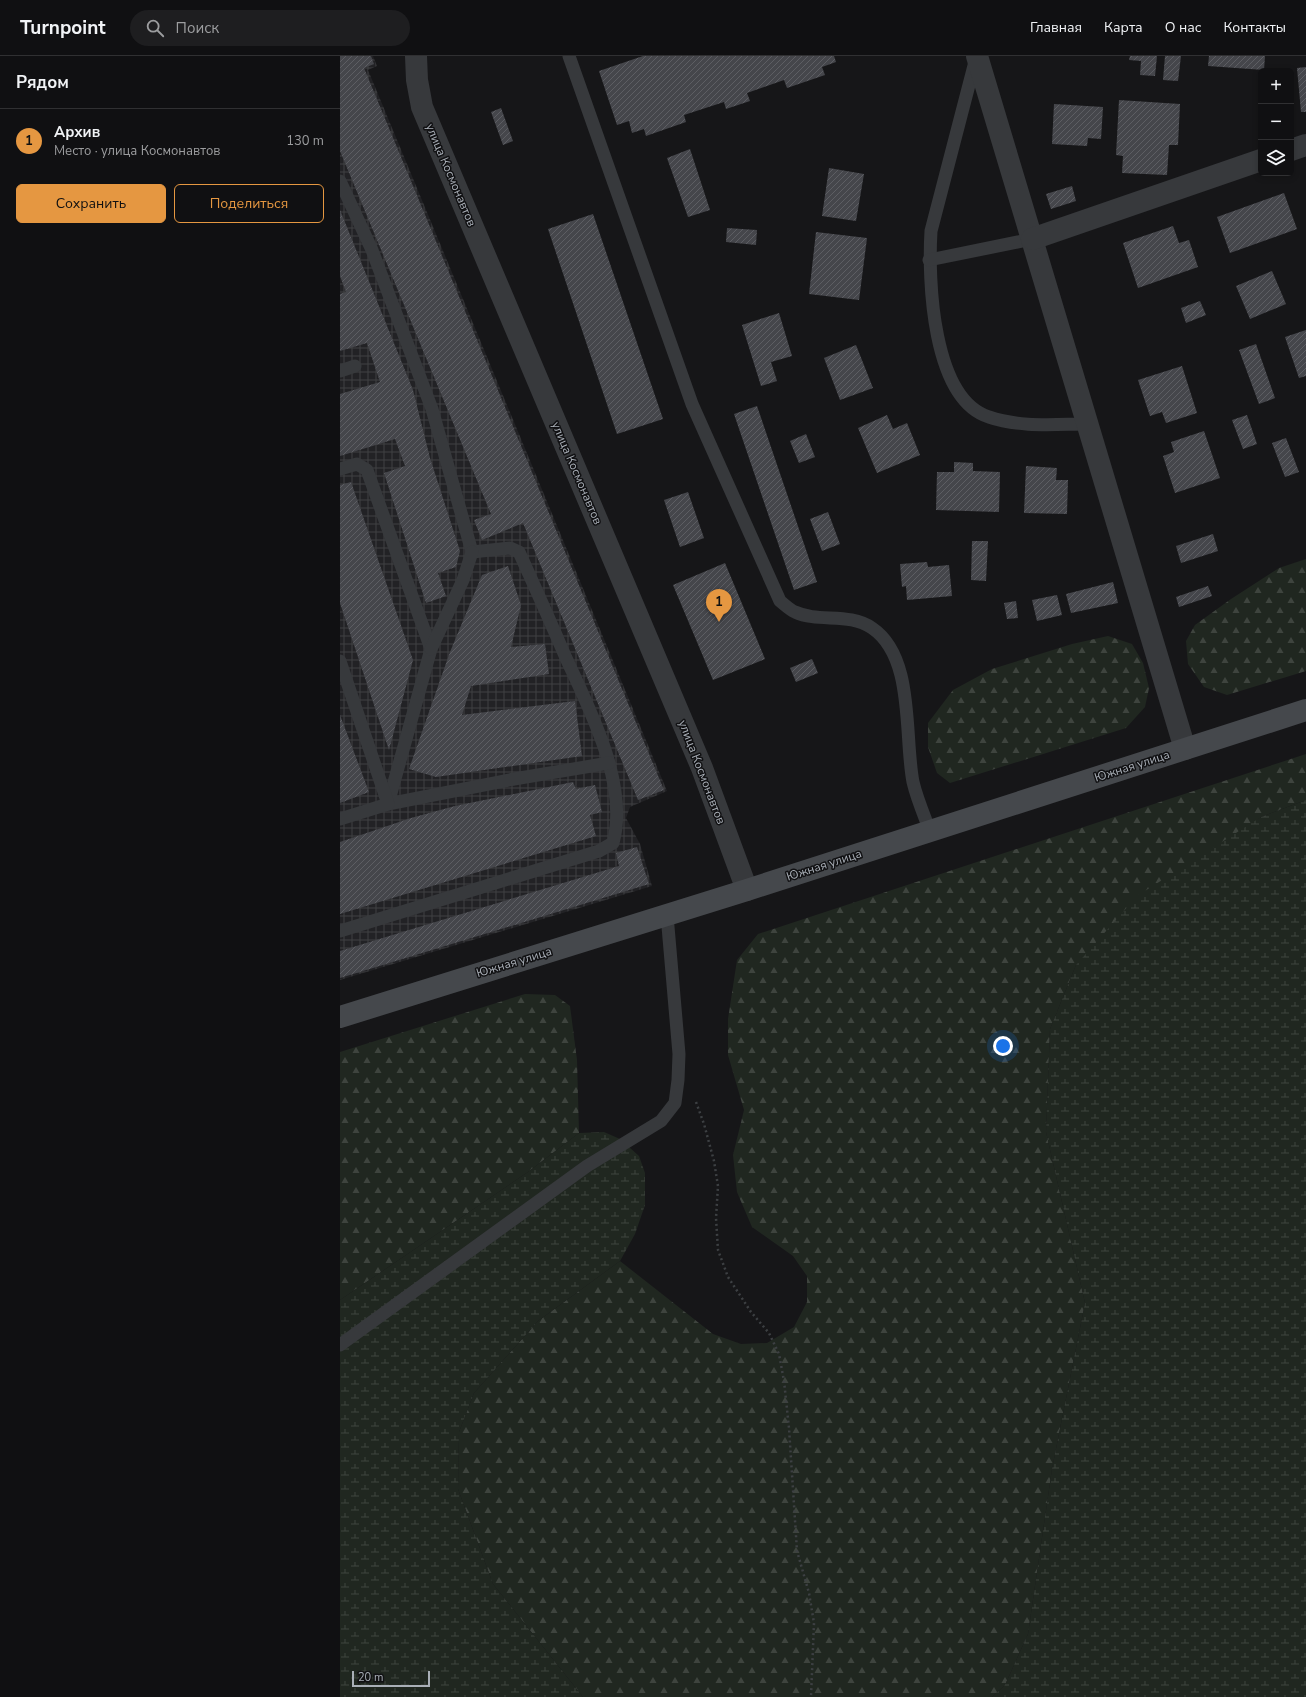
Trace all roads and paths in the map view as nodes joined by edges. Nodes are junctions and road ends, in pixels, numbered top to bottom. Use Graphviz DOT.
graph roads {
  1 [pos="416,56"];
  2 [pos="569,56"];
  3 [pos="977,56"];
  4 [pos="1306,145"];
  5 [pos="1294,149"];
  6 [pos="1258,161"];
  7 [pos="340,181"];
  8 [pos="1032,238"];
  9 [pos="929,260"];
  10 [pos="355,366"];
  11 [pos="340,371"];
  12 [pos="1089,424"];
  13 [pos="340,470"];
  14 [pos="472,552"];
  15 [pos="431,649"];
  16 [pos="340,661"];
  17 [pos="1306,710"];
  18 [pos="1185,749"];
  19 [pos="609,763"];
  20 [pos="388,804"];
  21 [pos="340,820"];
  22 [pos="930,831"];
  23 [pos="747,890"];
  24 [pos="667,915"];
  25 [pos="340,931"];
  26 [pos="340,1017"];
  27 [pos="694,1096"];
  28 [pos="340,1345"];
  29 [pos="811,1697"];
  1 -- 23 [label="street, улица Космонавтов"];
  2 -- 22 [label="lane"];
  3 -- 8 [label="street"];
  3 -- 9 [label="lane"];
  4 -- 5 [label="street"];
  6 -- 8 [label="street"];
  7 -- 14 [label="lane"];
  8 -- 9 [label="lane"];
  8 -- 12 [label="street"];
  9 -- 12 [label="lane"];
  10 -- 11 [label="lane"];
  12 -- 18 [label="street"];
  13 -- 15 [label="lane"];
  14 -- 15 [label="lane"];
  14 -- 19 [label="lane"];
  15 -- 20 [label="lane"];
  16 -- 20 [label="lane"];
  17 -- 18 [label="main road, Южная улица"];
  18 -- 22 [label="main road, Южная улица"];
  19 -- 20 [label="lane"];
  19 -- 25 [label="lane"];
  20 -- 21 [label="lane"];
  22 -- 23 [label="main road, Южная улица"];
  23 -- 24 [label="main road, Южная улица"];
  24 -- 26 [label="main road, Южная улица"];
  24 -- 28 [label="lane"];
  27 -- 29 [label="path"];
}
